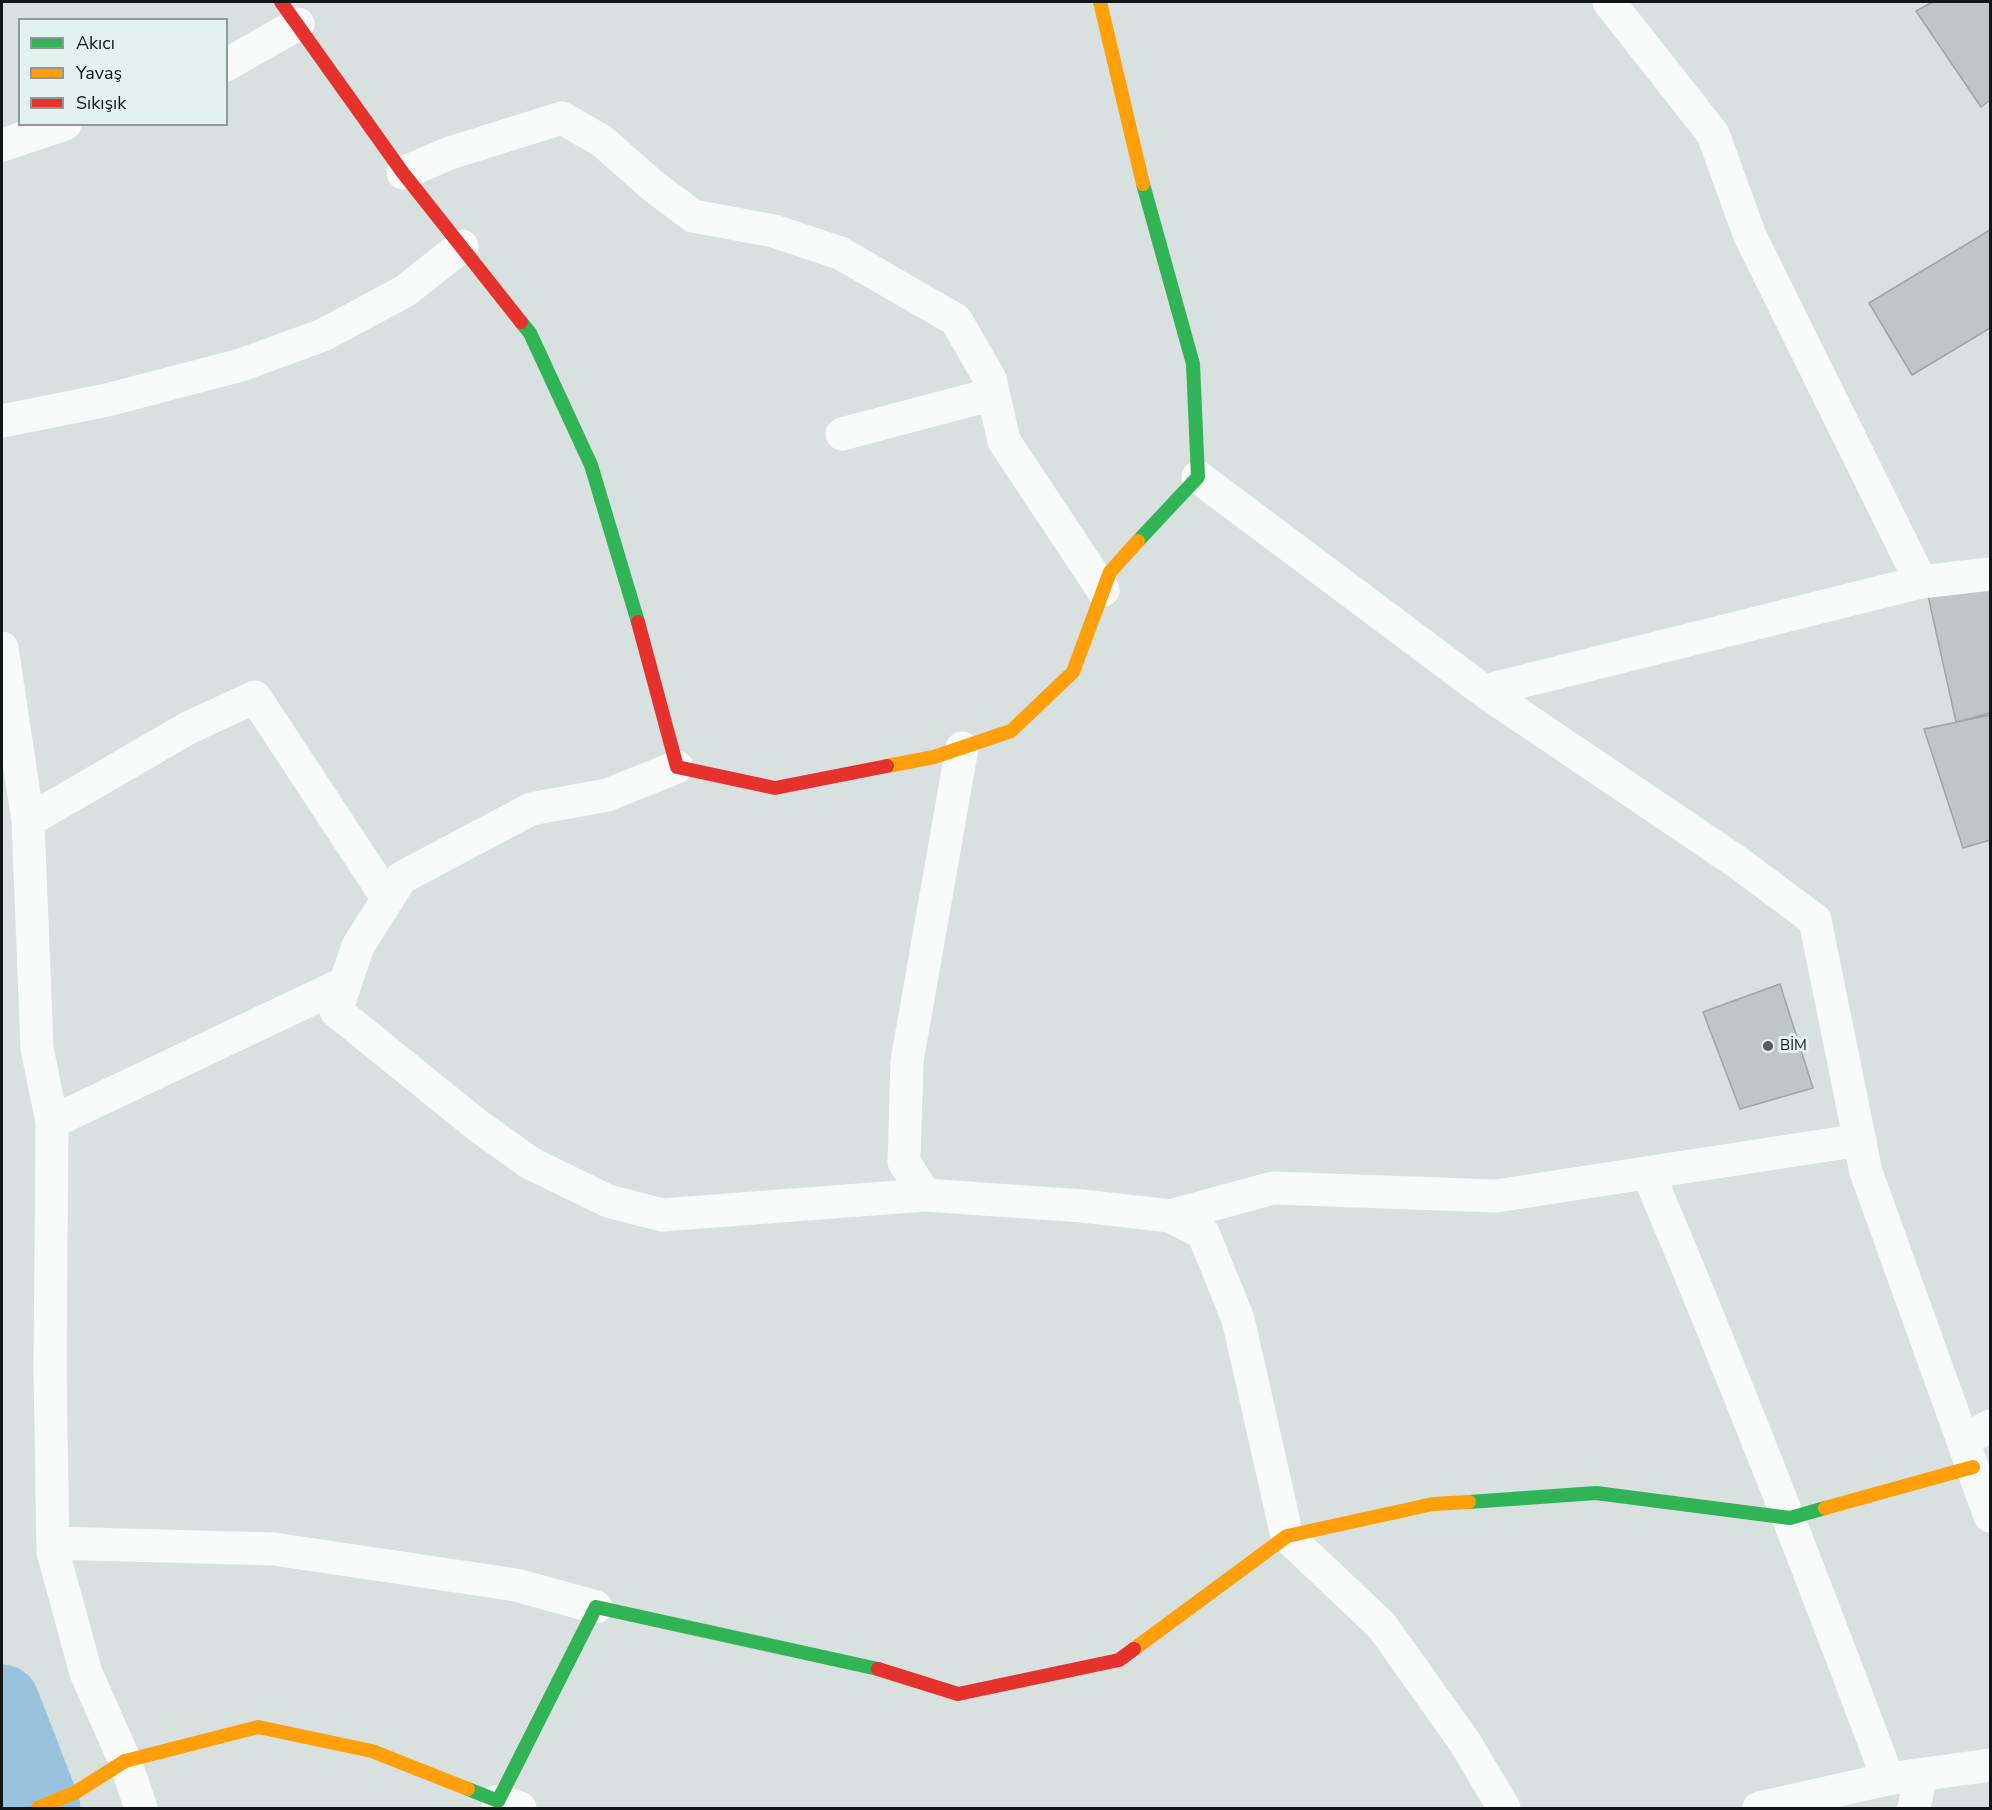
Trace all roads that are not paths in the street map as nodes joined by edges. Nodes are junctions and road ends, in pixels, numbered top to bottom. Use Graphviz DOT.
graph roads {
  1 [pos="1100,2"];
  2 [pos="1609,2"];
  3 [pos="290,13"];
  4 [pos="228,63"];
  5 [pos="59,126"];
  6 [pos="2,145"];
  7 [pos="403,173"];
  8 [pos="462,246"];
  9 [pos="993,394"];
  10 [pos="2,422"];
  11 [pos="842,435"];
  12 [pos="1198,477"];
  13 [pos="1990,574"];
  14 [pos="1921,582"];
  15 [pos="1103,590"];
  16 [pos="2,648"];
  17 [pos="1485,691"];
  18 [pos="962,748"];
  19 [pos="677,767"];
  20 [pos="28,821"];
  21 [pos="388,899"];
  22 [pos="345,983"];
  23 [pos="52,1122"];
  24 [pos="1860,1140"];
  25 [pos="1648,1173"];
  26 [pos="925,1196"];
  27 [pos="1170,1216"];
  28 [pos="1975,1445"];
  29 [pos="1990,1516"];
  30 [pos="1790,1518"];
  31 [pos="1287,1536"];
  32 [pos="53,1543"];
  33 [pos="596,1607"];
  34 [pos="125,1761"];
  35 [pos="1990,1765"];
  36 [pos="1921,1775"];
  37 [pos="1888,1779"];
  38 [pos="506,1806"];
  39 [pos="38,1809"];
  40 [pos="141,1809"];
  41 [pos="1504,1809"];
  42 [pos="1759,1809"];
  43 [pos="1914,1809"];
  1 -- 12 [label="street"];
  2 -- 14 [label="street"];
  3 -- 4 [label="street"];
  3 -- 7 [label="street"];
  5 -- 6 [label="street"];
  7 -- 8 [label="street"];
  7 -- 9 [label="street"];
  8 -- 10 [label="street"];
  8 -- 19 [label="street"];
  9 -- 11 [label="street"];
  9 -- 15 [label="street"];
  12 -- 15 [label="street"];
  12 -- 17 [label="street"];
  13 -- 14 [label="street"];
  14 -- 17 [label="street"];
  15 -- 18 [label="street"];
  16 -- 20 [label="street"];
  17 -- 24 [label="street"];
  18 -- 19 [label="street"];
  18 -- 26 [label="street"];
  19 -- 21 [label="street"];
  20 -- 21 [label="street"];
  20 -- 23 [label="street"];
  21 -- 22 [label="street"];
  22 -- 23 [label="street"];
  22 -- 26 [label="street"];
  23 -- 32 [label="street"];
  24 -- 25 [label="street"];
  24 -- 28 [label="street"];
  25 -- 27 [label="street"];
  25 -- 30 [label="street"];
  26 -- 27 [label="street"];
  27 -- 31 [label="street"];
  28 -- 29 [label="street"];
  28 -- 30 [label="street"];
  30 -- 31 [label="street"];
  30 -- 37 [label="street"];
  31 -- 33 [label="street"];
  31 -- 41 [label="street"];
  32 -- 33 [label="street"];
  32 -- 34 [label="street"];
  33 -- 38 [label="street"];
  34 -- 38 [label="street"];
  34 -- 39 [label="street"];
  34 -- 40 [label="street"];
  35 -- 36 [label="street"];
  36 -- 37 [label="street"];
  36 -- 43 [label="street"];
  37 -- 42 [label="street"];
}
